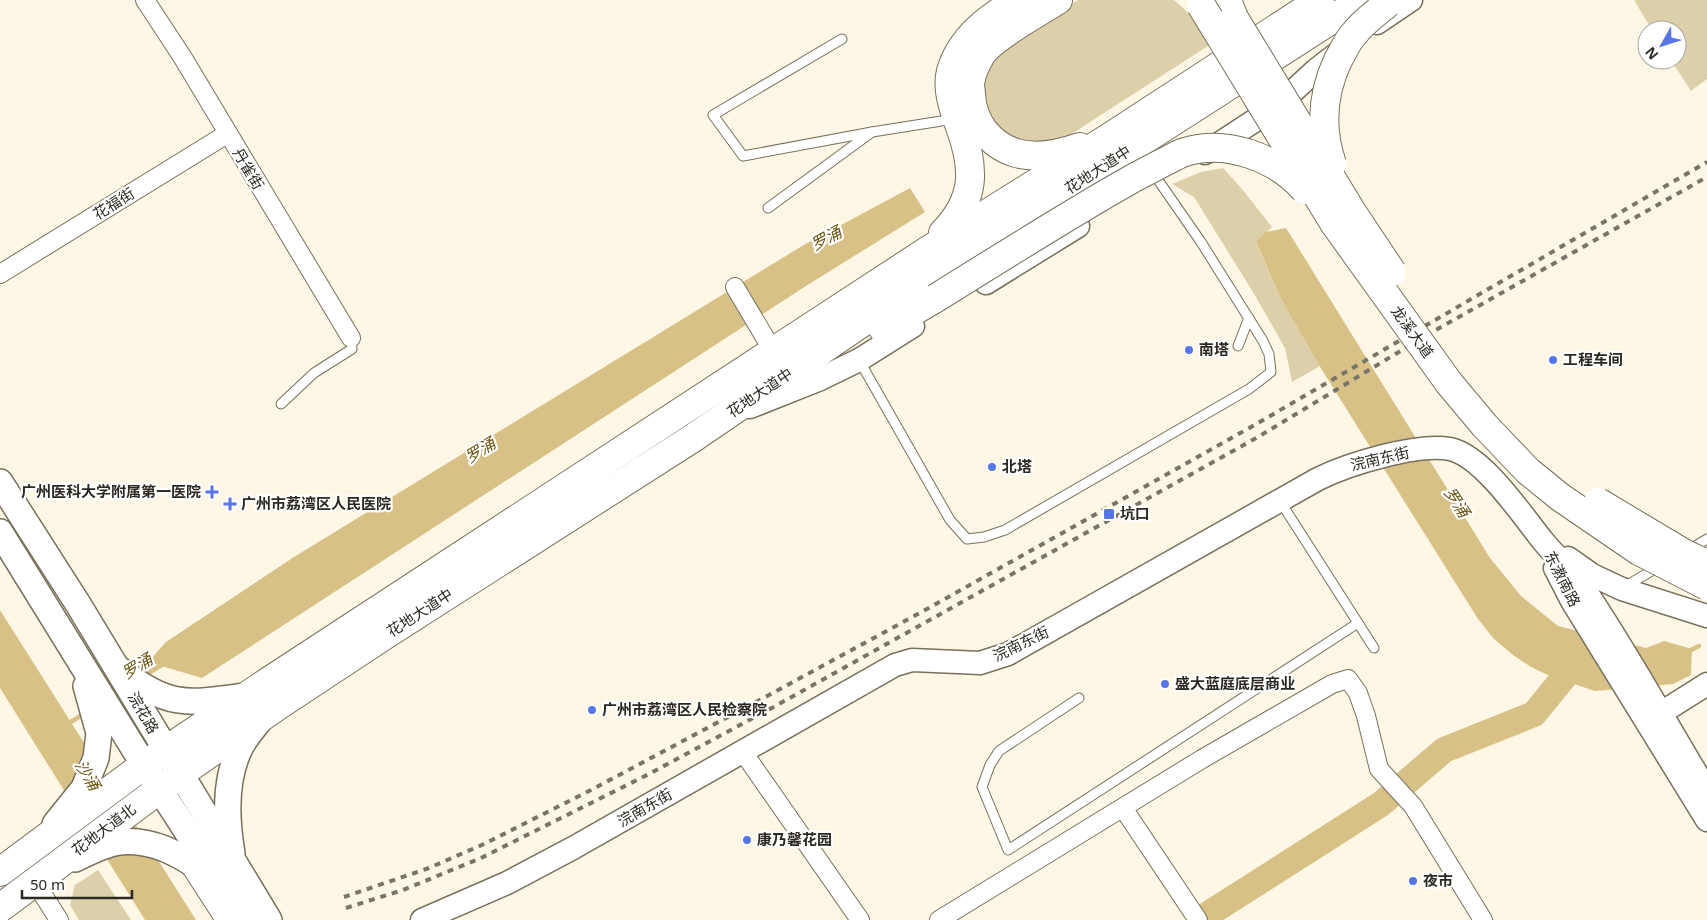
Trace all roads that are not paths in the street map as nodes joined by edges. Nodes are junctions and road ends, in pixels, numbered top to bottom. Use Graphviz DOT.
graph roads {
  1 [pos="145,0"];
  2 [pos="1018,0"];
  3 [pos="1058,0"];
  4 [pos="1320,0"];
  5 [pos="1388,1"];
  6 [pos="1213,4"];
  7 [pos="842,39"];
  8 [pos="969,124"];
  9 [pos="872,132"];
  10 [pos="227,134"];
  11 [pos="1110,137"];
  12 [pos="1294,140"];
  13 [pos="1158,180"];
  14 [pos="768,208"];
  15 [pos="1343,217"];
  16 [pos="927,251"];
  17 [pos="0,274"];
  18 [pos="735,287"];
  19 [pos="1389,316"];
  20 [pos="1249,318"];
  21 [pos="350,338"];
  22 [pos="1238,346"];
  23 [pos="773,351"];
  24 [pos="859,360"];
  25 [pos="281,404"];
  26 [pos="740,411"];
  27 [pos="693,438"];
  28 [pos="0,482"];
  29 [pos="1280,500"];
  30 [pos="0,532"];
  31 [pos="1707,539"];
  32 [pos="1543,542"];
  33 [pos="1707,564"];
  34 [pos="1707,586"];
  35 [pos="1622,589"];
  36 [pos="1701,608"];
  37 [pos="1358,623"];
  38 [pos="1374,648"];
  39 [pos="120,671"];
  40 [pos="1707,684"];
  41 [pos="94,692"];
  42 [pos="1079,698"];
  43 [pos="1707,700"];
  44 [pos="253,707"];
  45 [pos="1652,710"];
  46 [pos="743,752"];
  47 [pos="154,758"];
  48 [pos="170,782"];
  49 [pos="1707,791"];
  50 [pos="1123,808"];
  51 [pos="1707,820"];
  52 [pos="48,834"];
  53 [pos="196,860"];
  54 [pos="59,865"];
  55 [pos="234,865"];
  56 [pos="0,872"];
  57 [pos="220,903"];
  58 [pos="0,908"];
  59 [pos="59,920"];
  60 [pos="244,920"];
  61 [pos="269,920"];
  62 [pos="422,920"];
  63 [pos="860,920"];
  64 [pos="939,920"];
  65 [pos="1198,920"];
  66 [pos="1484,920"];
  1 -- 10 [label="street, 丹雀街"];
  2 -- 8 [label="main road"];
  3 -- 8 [label="main road"];
  4 -- 11 [label="main road, 花地大道中"];
  5 -- 13 [label="street"];
  5 -- 15 [label="main road, bridge"];
  5 -- 27 [label="main road, 花地大道中"];
  6 -- 15 [label="main road, 龙溪大道, bridge"];
  6 -- 15 [label="main road, 龙溪大道, bridge"];
  7 -- 9 [label="lane"];
  8 -- 9 [label="lane"];
  8 -- 11 [label="main road"];
  8 -- 16 [label="main road"];
  9 -- 14 [label="lane"];
  10 -- 17 [label="street, 花福街"];
  10 -- 21 [label="street, 丹雀街"];
  11 -- 16 [label="main road, 花地大道中"];
  12 -- 19 [label="lane"];
  13 -- 20 [label="lane"];
  13 -- 24 [label="street"];
  15 -- 26 [label="main road, bridge"];
  15 -- 33 [label="main road, 龙溪大道, bridge"];
  15 -- 34 [label="main road, 龙溪大道, bridge"];
  16 -- 23 [label="main road, 花地大道中"];
  18 -- 23 [label="street"];
  20 -- 22 [label="lane"];
  20 -- 24 [label="lane"];
  21 -- 25 [label="lane"];
  23 -- 44 [label="main road, 花地大道中"];
  24 -- 26 [label="street"];
  26 -- 27 [label="main road"];
  27 -- 44 [label="main road, 花地大道中"];
  28 -- 39 [label="main road, 浣花路"];
  29 -- 32 [label="street, 浣南东街"];
  29 -- 37 [label="lane"];
  29 -- 46 [label="street, 浣南东街"];
  30 -- 41 [label="main road"];
  31 -- 35 [label="lane"];
  32 -- 35 [label="street"];
  32 -- 45 [label="street, 东漖南路"];
  35 -- 36 [label="street"];
  37 -- 38 [label="lane"];
  37 -- 42 [label="lane"];
  39 -- 44 [label="main road"];
  39 -- 47 [label="main road, 浣花路"];
  40 -- 45 [label="street"];
  41 -- 47 [label="main road, 浣花路"];
  41 -- 52 [label="main road"];
  43 -- 45 [label="street"];
  44 -- 47 [label="main road, 花地大道中"];
  44 -- 48 [label="main road, 花地大道中"];
  44 -- 55 [label="main road"];
  45 -- 49 [label="street, 东漖南路"];
  45 -- 51 [label="street, 东漖南路"];
  46 -- 62 [label="street, 浣南东街"];
  46 -- 63 [label="street"];
  47 -- 48 [label="main road, 浣花路"];
  47 -- 52 [label="main road, 花地大道北"];
  48 -- 53 [label="main road, 浣花路"];
  48 -- 54 [label="main road, 花地大道北"];
  48 -- 55 [label="main road, 浣花路"];
  50 -- 64 [label="street"];
  50 -- 65 [label="street"];
  50 -- 66 [label="street"];
  52 -- 56 [label="main road, 花地大道北"];
  53 -- 54 [label="main road"];
  53 -- 57 [label="main road, 浣花路"];
  54 -- 58 [label="main road, 花地大道北"];
  54 -- 59 [label="street"];
  55 -- 61 [label="main road, 浣花路"];
  57 -- 60 [label="main road, 浣花路"];
}
